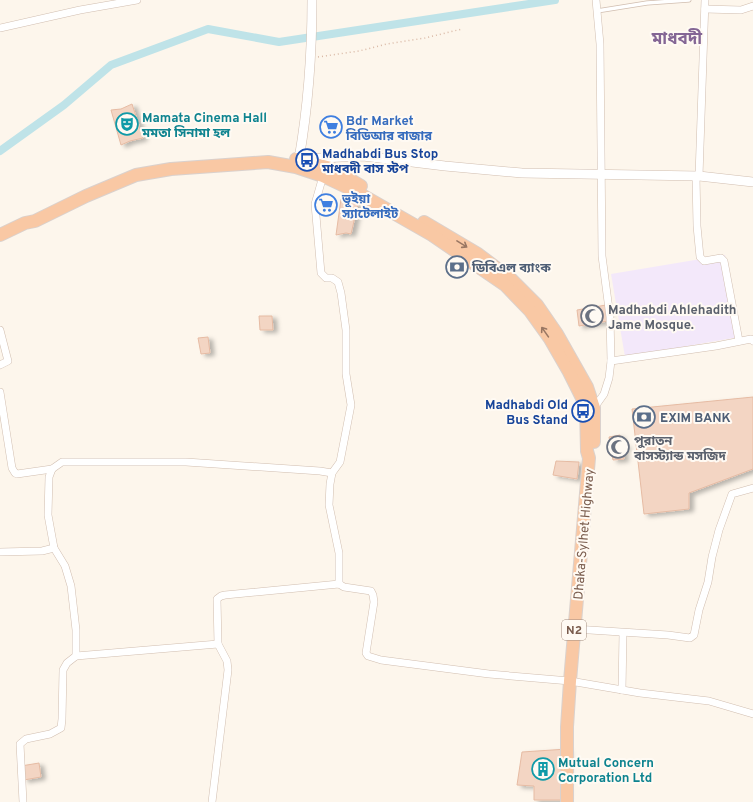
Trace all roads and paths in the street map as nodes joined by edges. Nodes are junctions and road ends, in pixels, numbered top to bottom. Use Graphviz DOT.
graph roads {
  1 [pos="137,0"];
  2 [pos="312,0"];
  3 [pos="596,0"];
  4 [pos="689,0"];
  5 [pos="705,0"];
  6 [pos="753,6"];
  7 [pos="705,9"];
  8 [pos="596,11"];
  9 [pos="0,28"];
  10 [pos="462,29"];
  11 [pos="310,58"];
  12 [pos="299,159"];
  13 [pos="601,174"];
  14 [pos="323,176"];
  15 [pos="698,176"];
  16 [pos="753,182"];
  17 [pos="25,223"];
  18 [pos="0,235"];
  19 [pos="0,330"];
  20 [pos="738,341"];
  21 [pos="753,342"];
  22 [pos="611,361"];
  23 [pos="0,365"];
  24 [pos="0,392"];
  25 [pos="594,408"];
  26 [pos="589,458"];
  27 [pos="52,469"];
  28 [pos="332,473"];
  29 [pos="753,488"];
  30 [pos="54,548"];
  31 [pos="0,552"];
  32 [pos="339,584"];
  33 [pos="574,629"];
  34 [pos="623,633"];
  35 [pos="218,644"];
  36 [pos="76,656"];
  37 [pos="570,681"];
  38 [pos="622,690"];
  39 [pos="753,714"];
  40 [pos="23,802"];
  41 [pos="212,802"];
  42 [pos="567,802"];
  1 -- 9 [label="street"];
  2 -- 11 [label="street"];
  3 -- 8 [label="street"];
  4 -- 8 [label="lane"];
  5 -- 7 [label="street"];
  6 -- 7 [label="street"];
  7 -- 15 [label="street"];
  8 -- 13 [label="street"];
  10 -- 11 [label="path"];
  11 -- 12 [label="street"];
  12 -- 13 [label="street"];
  12 -- 17 [label="highway, Dhaka-Sylhet Highway / N2"];
  12 -- 25 [label="highway, Dhaka-Sylhet Highway / N2, one-way"];
  13 -- 15 [label="street"];
  13 -- 22 [label="street"];
  14 -- 17 [label="highway, Dhaka-Sylhet Highway / N2"];
  26 -- 14 [label="highway, Dhaka-Sylhet Highway / N2, one-way"];
  14 -- 28 [label="street"];
  15 -- 16 [label="street"];
  15 -- 20 [label="street"];
  17 -- 18 [label="highway, Dhaka-Sylhet Highway / N2"];
  19 -- 23 [label="street"];
  20 -- 21 [label="street"];
  20 -- 22 [label="street"];
  22 -- 25 [label="street"];
  24 -- 27 [label="street"];
  25 -- 26 [label="highway, Dhaka-Sylhet Highway / N2"];
  26 -- 33 [label="highway, Dhaka-Sylhet Highway / N2"];
  27 -- 28 [label="street"];
  27 -- 30 [label="street"];
  28 -- 32 [label="street"];
  29 -- 34 [label="street"];
  30 -- 31 [label="street"];
  30 -- 36 [label="street"];
  32 -- 35 [label="street"];
  32 -- 37 [label="street"];
  33 -- 34 [label="street"];
  33 -- 37 [label="highway, Dhaka-Sylhet Highway / N2"];
  34 -- 38 [label="street"];
  35 -- 36 [label="street"];
  35 -- 41 [label="street"];
  36 -- 40 [label="street"];
  37 -- 38 [label="street"];
  37 -- 42 [label="highway, Dhaka-Sylhet Highway / N2"];
  38 -- 39 [label="street"];
}
